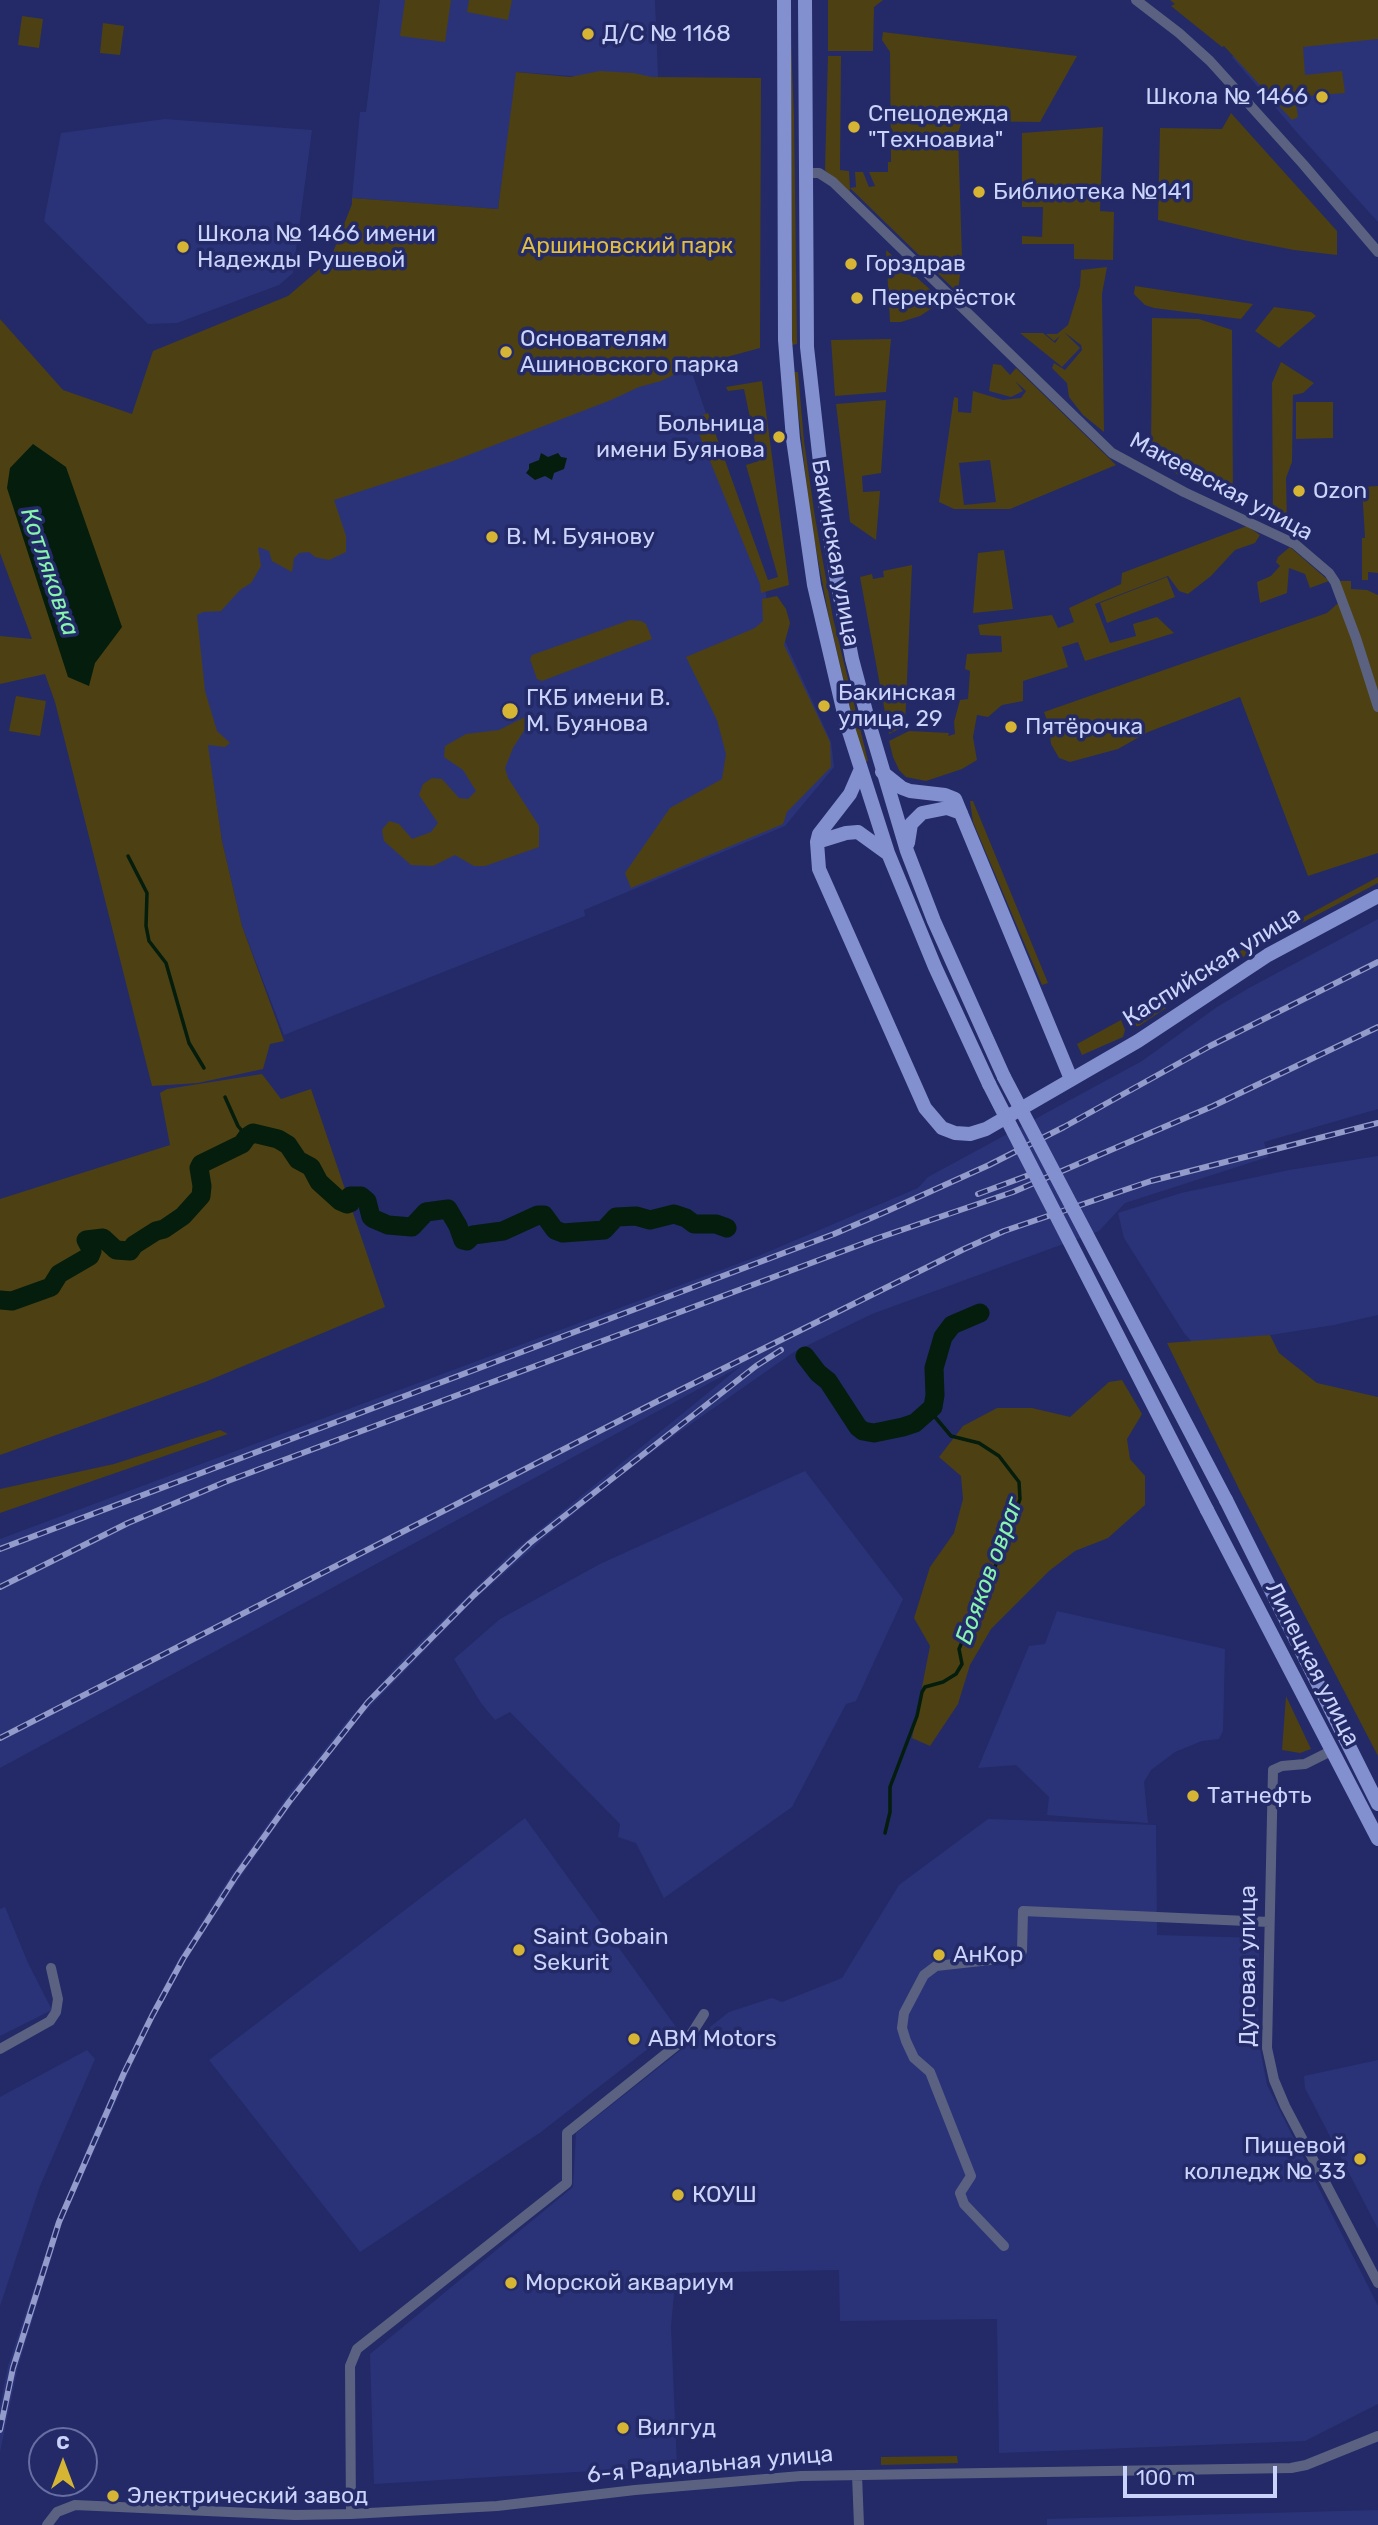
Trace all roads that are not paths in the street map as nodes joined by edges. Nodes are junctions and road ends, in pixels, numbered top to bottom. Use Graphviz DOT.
graph roads {
  1 [pos="784,0"];
  2 [pos="805,0"];
  3 [pos="1136,0"];
  4 [pos="805,173"];
  5 [pos="1378,252"];
  6 [pos="1378,707"];
  7 [pos="860,771"];
  8 [pos="882,771"];
  9 [pos="961,813"];
  10 [pos="817,842"];
  11 [pos="907,851"];
  12 [pos="888,853"];
  13 [pos="1378,896"];
  14 [pos="1004,1077"];
  15 [pos="1071,1079"];
  16 [pos="989,1084"];
  17 [pos="1331,1751"];
  18 [pos="1364,1775"];
  19 [pos="1378,1782"];
  20 [pos="1378,1804"];
  21 [pos="1378,1839"];
  22 [pos="1269,1923"];
  23 [pos="51,1968"];
  24 [pos="704,2014"];
  25 [pos="0,2049"];
  26 [pos="1004,2246"];
  27 [pos="1378,2283"];
  28 [pos="1378,2436"];
  29 [pos="857,2475"];
  30 [pos="351,2514"];
  31 [pos="47,2525"];
  32 [pos="859,2525"];
  1 -- 7 [label="main road, Бакинская улица"];
  2 -- 4 [label="main road, Бакинская улица"];
  3 -- 5 [label="street"];
  4 -- 6 [label="street, Макеевская улица"];
  4 -- 8 [label="main road, Бакинская улица"];
  7 -- 10 [label="main road"];
  7 -- 12 [label="main road, Бакинская улица"];
  8 -- 9 [label="main road"];
  8 -- 11 [label="main road, Бакинская улица"];
  9 -- 11 [label="main road"];
  9 -- 15 [label="main road"];
  10 -- 12 [label="main road"];
  10 -- 15 [label="main road, Каспийская улица"];
  11 -- 14 [label="main road, Бакинская улица"];
  12 -- 16 [label="main road, Бакинская улица"];
  13 -- 15 [label="main road, Каспийская улица"];
  14 -- 18 [label="main road, Липецкая улица, bridge"];
  16 -- 17 [label="main road, Липецкая улица, bridge"];
  17 -- 21 [label="main road, Липецкая улица"];
  17 -- 22 [label="street, Дуговая улица"];
  18 -- 19 [label="street"];
  18 -- 20 [label="main road, Липецкая улица"];
  22 -- 26 [label="street"];
  22 -- 27 [label="street, Дуговая улица"];
  23 -- 25 [label="street"];
  24 -- 30 [label="street"];
  28 -- 29 [label="street, 6-я Радиальная улица"];
  29 -- 30 [label="street, 6-я Радиальная улица"];
  29 -- 32 [label="street"];
  30 -- 31 [label="street, 6-я Радиальная улица"];
}
